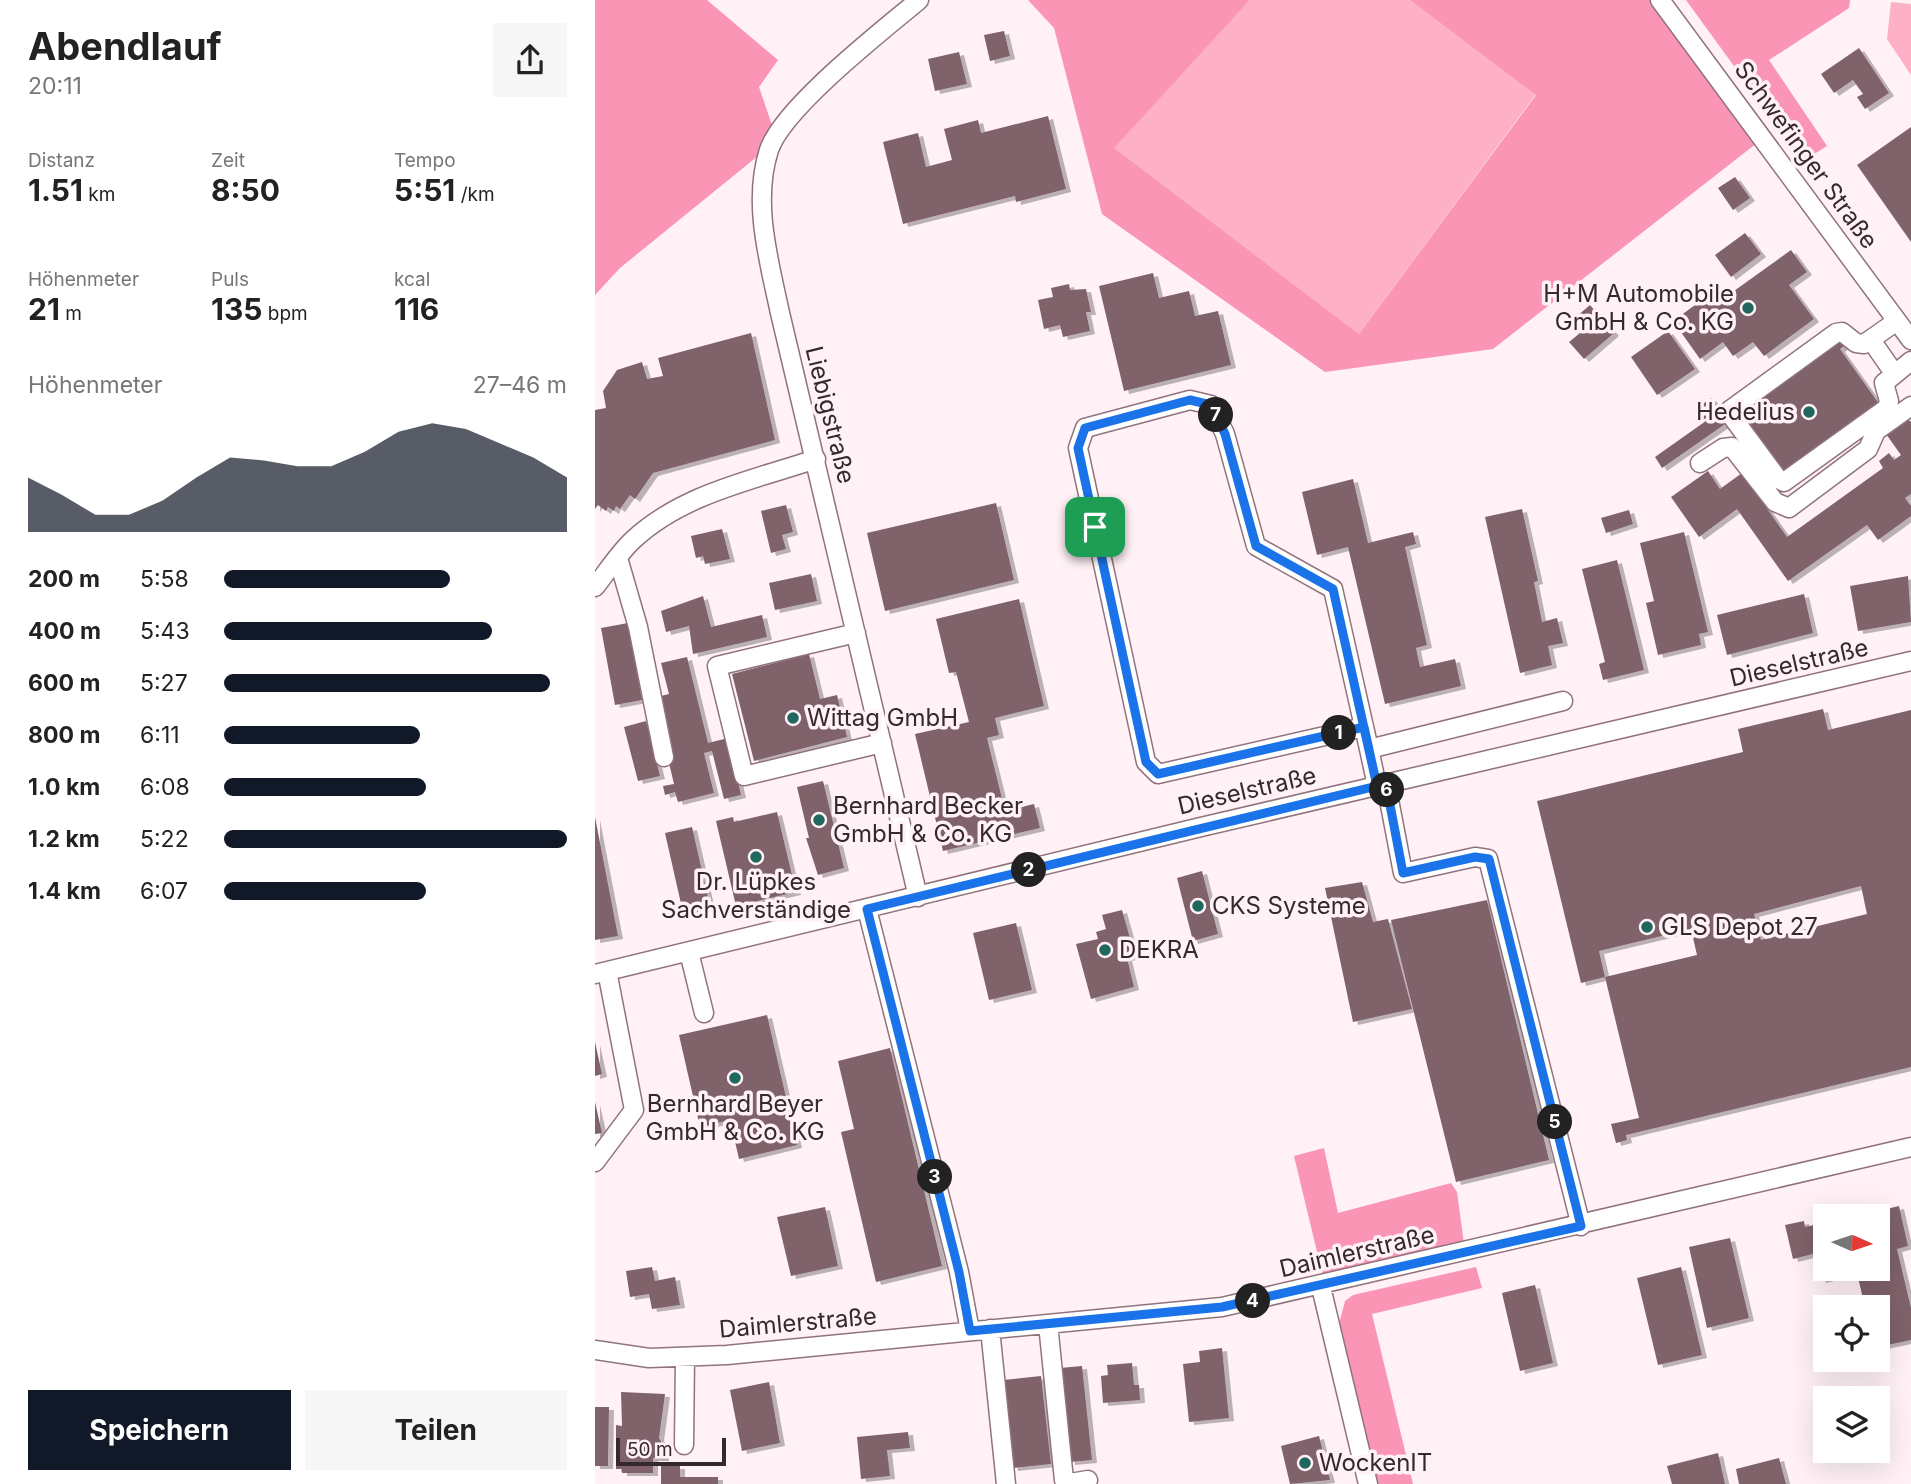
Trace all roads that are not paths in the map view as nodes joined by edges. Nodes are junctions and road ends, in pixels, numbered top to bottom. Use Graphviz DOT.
graph roads {
  1 [pos="919,0"];
  2 [pos="1660,0"];
  3 [pos="1897,321"];
  4 [pos="1871,340"];
  5 [pos="1911,340"];
  6 [pos="1911,362"];
  7 [pos="1894,373"];
  8 [pos="1911,406"];
  9 [pos="815,459"];
  10 [pos="1700,463"];
  11 [pos="618,558"];
  12 [pos="595,587"];
  13 [pos="856,633"];
  14 [pos="1911,661"];
  15 [pos="1563,701"];
  16 [pos="1364,727"];
  17 [pos="882,743"];
  18 [pos="1370,749"];
  19 [pos="664,757"];
  20 [pos="1382,785"];
  21 [pos="918,897"];
  22 [pos="867,909"];
  23 [pos="689,952"];
  24 [pos="601,972"];
  25 [pos="703,1013"];
  26 [pos="1911,1147"];
  27 [pos="595,1162"];
  28 [pos="1581,1226"];
  29 [pos="1321,1287"];
  30 [pos="1048,1324"];
  31 [pos="990,1329"];
  32 [pos="970,1331"];
  33 [pos="595,1350"];
  34 [pos="685,1357"];
  35 [pos="684,1445"];
  36 [pos="1088,1480"];
  37 [pos="1006,1484"];
  38 [pos="1368,1484"];
  1 -- 9 [label="street, Liebigstraße"];
  2 -- 3 [label="street, Schwefinger Straße"];
  3 -- 4 [label="street"];
  3 -- 5 [label="street, Schwefinger Straße"];
  4 -- 7 [label="street"];
  4 -- 7 [label="street"];
  6 -- 7 [label="street"];
  8 -- 10 [label="street"];
  9 -- 11 [label="street"];
  9 -- 13 [label="street, Liebigstraße"];
  11 -- 12 [label="street"];
  11 -- 19 [label="street"];
  13 -- 17 [label="street, Liebigstraße"];
  13 -- 17 [label="street"];
  14 -- 20 [label="street, Dieselstraße"];
  15 -- 18 [label="street"];
  16 -- 16 [label="street"];
  16 -- 18 [label="street"];
  17 -- 21 [label="street, Liebigstraße"];
  18 -- 20 [label="street"];
  20 -- 21 [label="street, Dieselstraße"];
  20 -- 28 [label="street"];
  21 -- 22 [label="street, Dieselstraße"];
  22 -- 23 [label="street, Dieselstraße"];
  22 -- 32 [label="street"];
  23 -- 24 [label="street, Dieselstraße"];
  23 -- 25 [label="street"];
  24 -- 27 [label="street"];
  26 -- 28 [label="street, Daimlerstraße"];
  28 -- 29 [label="street, Daimlerstraße"];
  29 -- 30 [label="street, Daimlerstraße"];
  29 -- 38 [label="street"];
  30 -- 31 [label="street, Daimlerstraße"];
  30 -- 36 [label="street"];
  31 -- 32 [label="street, Daimlerstraße"];
  31 -- 37 [label="street"];
  32 -- 34 [label="street, Daimlerstraße"];
  33 -- 34 [label="street, Daimlerstraße"];
  34 -- 35 [label="street"];
}
